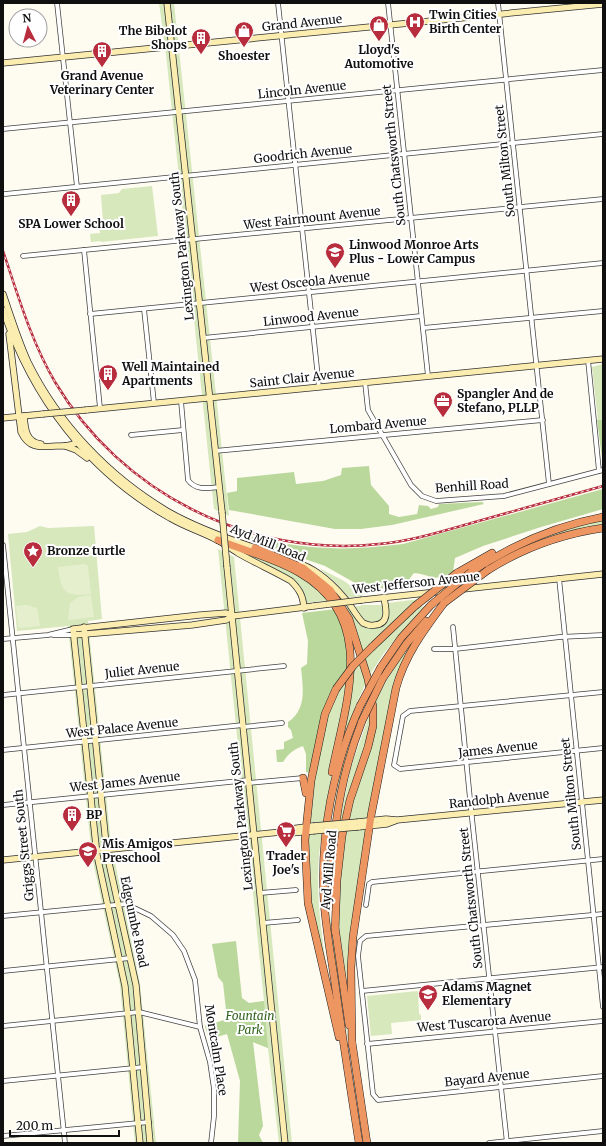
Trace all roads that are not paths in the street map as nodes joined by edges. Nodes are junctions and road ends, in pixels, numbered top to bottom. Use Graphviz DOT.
graph roads {
  1 [pos="57,3"];
  2 [pos="168,3"];
  3 [pos="278,3"];
  4 [pos="388,3"];
  5 [pos="498,3"];
  6 [pos="603,4"];
  7 [pos="499,14"];
  8 [pos="390,25"];
  9 [pos="281,36"];
  10 [pos="172,47"];
  11 [pos="63,58"];
  12 [pos="3,64"];
  13 [pos="603,70"];
  14 [pos="506,79"];
  15 [pos="397,90"];
  16 [pos="288,101"];
  17 [pos="179,112"];
  18 [pos="70,122"];
  19 [pos="3,129"];
  20 [pos="603,134"];
  21 [pos="513,143"];
  22 [pos="404,154"];
  23 [pos="295,164"];
  24 [pos="186,175"];
  25 [pos="77,187"];
  26 [pos="5,194"];
  27 [pos="603,199"];
  28 [pos="520,207"];
  29 [pos="411,218"];
  30 [pos="302,229"];
  31 [pos="193,239"];
  32 [pos="84,250"];
  33 [pos="23,256"];
  34 [pos="603,263"];
  35 [pos="527,270"];
  36 [pos="418,281"];
  37 [pos="309,292"];
  38 [pos="3,294"];
  39 [pos="199,303"];
  40 [pos="144,309"];
  41 [pos="3,310"];
  42 [pos="603,311"];
  43 [pos="90,314"];
  44 [pos="422,316"];
  45 [pos="532,317"];
  46 [pos="8,324"];
  47 [pos="312,327"];
  48 [pos="423,328"];
  49 [pos="203,338"];
  50 [pos="603,359"];
  51 [pos="588,360"];
  52 [pos="538,365"];
  53 [pos="428,376"];
  54 [pos="365,382"];
  55 [pos="319,387"];
  56 [pos="210,398"];
  57 [pos="181,401"];
  58 [pos="154,403"];
  59 [pos="100,408"];
  60 [pos="21,416"];
  61 [pos="3,418"];
  62 [pos="543,420"];
  63 [pos="183,430"];
  64 [pos="131,434"];
  65 [pos="382,436"];
  66 [pos="78,441"];
  67 [pos="63,446"];
  68 [pos="215,451"];
  69 [pos="601,471"];
  70 [pos="108,473"];
  71 [pos="549,484"];
  72 [pos="219,487"];
  73 [pos="603,517"];
  74 [pos="603,528"];
  75 [pos="218,540"];
  76 [pos="528,540"];
  77 [pos="3,545"];
  78 [pos="255,548"];
  79 [pos="603,574"];
  80 [pos="559,578"];
  81 [pos="5,584"];
  82 [pos="384,598"];
  83 [pos="444,603"];
  84 [pos="304,608"];
  85 [pos="233,616"];
  86 [pos="84,627"];
  87 [pos="453,627"];
  88 [pos="74,632"];
  89 [pos="85,635"];
  90 [pos="603,635"];
  91 [pos="12,638"];
  92 [pos="564,638"];
  93 [pos="3,639"];
  94 [pos="434,649"];
  95 [pos="455,649"];
  96 [pos="284,666"];
  97 [pos="238,671"];
  98 [pos="91,686"];
  99 [pos="79,687"];
  100 [pos="603,692"];
  101 [pos="18,693"];
  102 [pos="3,695"];
  103 [pos="570,695"];
  104 [pos="461,706"];
  105 [pos="282,723"];
  106 [pos="243,726"];
  107 [pos="95,740"];
  108 [pos="85,742"];
  109 [pos="24,748"];
  110 [pos="603,748"];
  111 [pos="3,750"];
  112 [pos="576,751"];
  113 [pos="466,762"];
  114 [pos="300,778"];
  115 [pos="249,782"];
  116 [pos="101,795"];
  117 [pos="91,796"];
  118 [pos="603,800"];
  119 [pos="30,802"];
  120 [pos="582,802"];
  121 [pos="308,803"];
  122 [pos="3,805"];
  123 [pos="472,814"];
  124 [pos="370,823"];
  125 [pos="310,829"];
  126 [pos="255,834"];
  127 [pos="97,850"];
  128 [pos="107,850"];
  129 [pos="35,856"];
  130 [pos="603,859"];
  131 [pos="3,860"];
  132 [pos="588,860"];
  133 [pos="324,867"];
  134 [pos="478,872"];
  135 [pos="296,890"];
  136 [pos="260,893"];
  137 [pos="119,904"];
  138 [pos="108,905"];
  139 [pos="366,905"];
  140 [pos="41,912"];
  141 [pos="603,914"];
  142 [pos="593,915"];
  143 [pos="3,916"];
  144 [pos="298,920"];
  145 [pos="263,923"];
  146 [pos="483,925"];
  147 [pos="335,932"];
  148 [pos="130,958"];
  149 [pos="120,959"];
  150 [pos="47,966"];
  151 [pos="601,967"];
  152 [pos="3,971"];
  153 [pos="490,978"];
  154 [pos="362,991"];
  155 [pos="603,1007"];
  156 [pos="139,1012"];
  157 [pos="128,1013"];
  158 [pos="52,1021"];
  159 [pos="603,1021"];
  160 [pos="3,1026"];
  161 [pos="200,1027"];
  162 [pos="495,1031"];
  163 [pos="367,1044"];
  164 [pos="352,1045"];
  165 [pos="346,1058"];
  166 [pos="144,1067"];
  167 [pos="133,1068"];
  168 [pos="58,1076"];
  169 [pos="603,1076"];
  170 [pos="3,1081"];
  171 [pos="501,1087"];
  172 [pos="139,1122"];
  173 [pos="149,1122"];
  174 [pos="64,1130"];
  175 [pos="603,1131"];
  176 [pos="3,1136"];
  177 [pos="507,1142"];
  178 [pos="65,1143"];
  179 [pos="140,1143"];
  180 [pos="150,1143"];
  181 [pos="211,1143"];
  182 [pos="285,1143"];
  183 [pos="359,1143"];
  184 [pos="367,1143"];
  185 [pos="489,1143"];
  1 -- 11 [label="street"];
  2 -- 10 [label="main road, Lexington Parkway South"];
  3 -- 9 [label="street"];
  4 -- 8 [label="street, South Chatsworth Street"];
  5 -- 7 [label="street, South Milton Street"];
  6 -- 7 [label="main road, Grand Avenue"];
  7 -- 8 [label="main road, Grand Avenue"];
  7 -- 14 [label="street, South Milton Street"];
  8 -- 9 [label="main road, Grand Avenue"];
  8 -- 15 [label="street, South Chatsworth Street"];
  9 -- 10 [label="main road, Grand Avenue"];
  9 -- 16 [label="street"];
  10 -- 11 [label="main road, Grand Avenue"];
  10 -- 17 [label="main road, Lexington Parkway South"];
  11 -- 12 [label="main road, Grand Avenue"];
  11 -- 18 [label="street"];
  13 -- 14 [label="street, Lincoln Avenue"];
  14 -- 15 [label="street, Lincoln Avenue"];
  14 -- 21 [label="street, South Milton Street"];
  15 -- 16 [label="street, Lincoln Avenue"];
  15 -- 22 [label="street, South Chatsworth Street"];
  16 -- 17 [label="street, Lincoln Avenue"];
  16 -- 23 [label="street"];
  17 -- 18 [label="street, Lincoln Avenue"];
  17 -- 24 [label="main road, Lexington Parkway South"];
  18 -- 19 [label="street, Lincoln Avenue"];
  18 -- 25 [label="street"];
  20 -- 21 [label="street, Goodrich Avenue"];
  21 -- 22 [label="street, Goodrich Avenue"];
  21 -- 28 [label="street, South Milton Street"];
  22 -- 23 [label="street, Goodrich Avenue"];
  22 -- 29 [label="street, South Chatsworth Street"];
  23 -- 24 [label="street, Goodrich Avenue"];
  23 -- 30 [label="street"];
  24 -- 25 [label="street, Goodrich Avenue"];
  24 -- 31 [label="main road, Lexington Parkway South"];
  25 -- 26 [label="street, Goodrich Avenue"];
  27 -- 28 [label="street, West Fairmount Avenue"];
  28 -- 29 [label="street, West Fairmount Avenue"];
  28 -- 35 [label="street, South Milton Street"];
  29 -- 30 [label="street, West Fairmount Avenue"];
  29 -- 36 [label="street, South Chatsworth Street"];
  30 -- 31 [label="street, West Fairmount Avenue"];
  30 -- 37 [label="street"];
  31 -- 32 [label="street, West Fairmount Avenue"];
  31 -- 39 [label="main road, Lexington Parkway South"];
  32 -- 33 [label="street, West Fairmount Avenue"];
  32 -- 43 [label="street"];
  34 -- 35 [label="street, West Osceola Avenue"];
  35 -- 36 [label="street, West Osceola Avenue"];
  35 -- 45 [label="street, South Milton Street"];
  36 -- 37 [label="street, West Osceola Avenue"];
  36 -- 44 [label="street, South Chatsworth Street"];
  37 -- 39 [label="street, West Osceola Avenue"];
  37 -- 47 [label="street"];
  38 -- 66 [label="main road, Ayd Mill Road"];
  39 -- 40 [label="street, West Osceola Avenue"];
  39 -- 49 [label="main road, Lexington Parkway South"];
  40 -- 43 [label="street, West Osceola Avenue"];
  40 -- 58 [label="street"];
  41 -- 46 [label="main road, Ayd Mill Road"];
  42 -- 45 [label="street"];
  43 -- 59 [label="street"];
  44 -- 47 [label="street, Linwood Avenue"];
  44 -- 48 [label="street, South Chatsworth Street"];
  45 -- 48 [label="street"];
  45 -- 52 [label="street, South Milton Street"];
  46 -- 60 [label="main road"];
  46 -- 66 [label="main road, Ayd Mill Road"];
  47 -- 49 [label="street, Linwood Avenue"];
  47 -- 55 [label="street"];
  48 -- 53 [label="street, South Chatsworth Street"];
  49 -- 56 [label="main road, Lexington Parkway South"];
  50 -- 51 [label="main road, Saint Clair Avenue"];
  51 -- 52 [label="main road, Saint Clair Avenue"];
  51 -- 69 [label="street"];
  52 -- 53 [label="main road, Saint Clair Avenue"];
  52 -- 62 [label="street, South Milton Street"];
  53 -- 54 [label="main road, Saint Clair Avenue"];
  54 -- 55 [label="main road, Saint Clair Avenue"];
  54 -- 65 [label="street, Benhill Road"];
  55 -- 56 [label="main road, Saint Clair Avenue"];
  56 -- 57 [label="main road, Saint Clair Avenue"];
  56 -- 68 [label="main road, Lexington Parkway South"];
  57 -- 58 [label="main road, Saint Clair Avenue"];
  57 -- 63 [label="street"];
  58 -- 59 [label="main road, Saint Clair Avenue"];
  59 -- 60 [label="main road, Saint Clair Avenue, bridge"];
  60 -- 61 [label="main road, Saint Clair Avenue"];
  60 -- 66 [label="main road"];
  60 -- 67 [label="main road"];
  62 -- 65 [label="street, Lombard Avenue"];
  62 -- 71 [label="street, South Milton Street"];
  63 -- 64 [label="street"];
  63 -- 72 [label="street"];
  65 -- 68 [label="street, Lombard Avenue"];
  65 -- 71 [label="street, Benhill Road"];
  66 -- 67 [label="main road"];
  66 -- 70 [label="main road, Ayd Mill Road"];
  66 -- 78 [label="main road, Ayd Mill Road"];
  67 -- 70 [label="main road"];
  68 -- 72 [label="main road, Lexington Parkway South"];
  69 -- 71 [label="street, Benhill Road"];
  70 -- 75 [label="main road, Ayd Mill Road"];
  72 -- 85 [label="main road, Lexington Parkway South, bridge"];
  73 -- 76 [label="highway"];
  74 -- 83 [label="highway, bridge"];
  75 -- 84 [label="main road, Ayd Mill Road"];
  75 -- 133 [label="highway"];
  76 -- 121 [label="highway, bridge"];
  76 -- 133 [label="highway, bridge"];
  77 -- 81 [label="street, Griggs Street South"];
  78 -- 82 [label="main road"];
  78 -- 147 [label="highway, Ayd Mill Road"];
  79 -- 80 [label="main road, West Jefferson Avenue"];
  80 -- 82 [label="main road, West Jefferson Avenue"];
  80 -- 92 [label="street, South Milton Street"];
  81 -- 91 [label="street, Griggs Street South"];
  82 -- 84 [label="main road, West Jefferson Avenue, bridge"];
  83 -- 124 [label="highway"];
  83 -- 147 [label="highway, bridge"];
  84 -- 85 [label="main road, West Jefferson Avenue"];
  85 -- 86 [label="main road"];
  85 -- 89 [label="main road"];
  85 -- 97 [label="main road, Lexington Parkway South"];
  86 -- 88 [label="main road"];
  86 -- 89 [label="main road, Edgcumbe Road"];
  87 -- 95 [label="street, South Chatsworth Street"];
  88 -- 89 [label="main road"];
  88 -- 91 [label="street"];
  88 -- 99 [label="main road, Edgcumbe Road"];
  89 -- 98 [label="main road, Edgcumbe Road"];
  90 -- 92 [label="street"];
  91 -- 93 [label="street"];
  91 -- 101 [label="street, Griggs Street South"];
  92 -- 95 [label="street"];
  92 -- 103 [label="street, South Milton Street"];
  94 -- 95 [label="street"];
  95 -- 104 [label="street, South Chatsworth Street"];
  96 -- 97 [label="street, Juliet Avenue"];
  97 -- 98 [label="street, Juliet Avenue"];
  97 -- 106 [label="main road, Lexington Parkway South"];
  98 -- 99 [label="street, Juliet Avenue"];
  98 -- 107 [label="main road, Edgcumbe Road"];
  99 -- 101 [label="street, Juliet Avenue"];
  99 -- 108 [label="main road, Edgcumbe Road"];
  100 -- 103 [label="street"];
  101 -- 102 [label="street, Juliet Avenue"];
  101 -- 109 [label="street, Griggs Street South"];
  103 -- 104 [label="street"];
  103 -- 112 [label="street, South Milton Street"];
  104 -- 113 [label="street, South Chatsworth Street"];
  104 -- 113 [label="street, James Avenue"];
  105 -- 106 [label="street, West Palace Avenue"];
  106 -- 107 [label="street, West Palace Avenue"];
  106 -- 115 [label="main road, Lexington Parkway South"];
  107 -- 108 [label="street, West Palace Avenue"];
  107 -- 116 [label="main road, Edgcumbe Road"];
  108 -- 109 [label="street, West Palace Avenue"];
  108 -- 117 [label="main road, Edgcumbe Road"];
  109 -- 111 [label="street, West Palace Avenue"];
  109 -- 119 [label="street, Griggs Street South"];
  110 -- 112 [label="street, James Avenue"];
  112 -- 113 [label="street, James Avenue"];
  112 -- 120 [label="street, South Milton Street"];
  113 -- 123 [label="street, South Chatsworth Street"];
  114 -- 115 [label="street, West James Avenue"];
  114 -- 121 [label="highway"];
  115 -- 116 [label="street, West James Avenue"];
  115 -- 126 [label="main road, Lexington Parkway South"];
  116 -- 117 [label="street, West James Avenue"];
  116 -- 128 [label="main road, Edgcumbe Road"];
  117 -- 119 [label="street, West James Avenue"];
  117 -- 127 [label="main road, Edgcumbe Road"];
  118 -- 120 [label="main road, Randolph Avenue"];
  119 -- 122 [label="street, West James Avenue"];
  119 -- 129 [label="street, Griggs Street South"];
  120 -- 123 [label="main road, Randolph Avenue"];
  120 -- 132 [label="street, South Milton Street"];
  121 -- 125 [label="highway"];
  123 -- 124 [label="main road, Randolph Avenue"];
  123 -- 134 [label="street, South Chatsworth Street"];
  124 -- 125 [label="main road, Randolph Avenue, bridge"];
  124 -- 164 [label="highway"];
  125 -- 126 [label="main road, Randolph Avenue"];
  125 -- 165 [label="highway"];
  126 -- 128 [label="main road, Randolph Avenue"];
  126 -- 136 [label="main road, Lexington Parkway South"];
  127 -- 128 [label="main road, Randolph Avenue"];
  127 -- 129 [label="main road, Randolph Avenue"];
  127 -- 138 [label="main road, Edgcumbe Road"];
  128 -- 137 [label="main road, Edgcumbe Road"];
  129 -- 131 [label="main road, Randolph Avenue"];
  129 -- 140 [label="street, Griggs Street South"];
  130 -- 132 [label="street"];
  132 -- 134 [label="street"];
  132 -- 142 [label="street, South Milton Street"];
  133 -- 165 [label="highway"];
  134 -- 139 [label="street"];
  134 -- 146 [label="street, South Chatsworth Street"];
  135 -- 136 [label="street"];
  136 -- 145 [label="main road, Lexington Parkway South"];
  137 -- 138 [label="street"];
  137 -- 148 [label="main road, Edgcumbe Road"];
  137 -- 161 [label="street, Montcalm Place"];
  138 -- 140 [label="street"];
  138 -- 149 [label="main road, Edgcumbe Road"];
  140 -- 143 [label="street"];
  140 -- 150 [label="street, Griggs Street South"];
  141 -- 142 [label="street"];
  142 -- 146 [label="street"];
  142 -- 151 [label="street, South Milton Street"];
  144 -- 145 [label="street"];
  145 -- 182 [label="main road, Lexington Parkway South"];
  146 -- 153 [label="street, South Chatsworth Street"];
  146 -- 154 [label="street"];
  147 -- 164 [label="highway"];
  148 -- 149 [label="street"];
  148 -- 156 [label="main road, Edgcumbe Road"];
  149 -- 150 [label="street"];
  149 -- 157 [label="main road, Edgcumbe Road"];
  150 -- 152 [label="street"];
  150 -- 158 [label="street, Griggs Street South"];
  151 -- 153 [label="street"];
  151 -- 155 [label="street, South Milton Street"];
  153 -- 154 [label="street"];
  153 -- 162 [label="street, South Chatsworth Street"];
  154 -- 163 [label="street"];
  156 -- 157 [label="street"];
  156 -- 161 [label="street"];
  156 -- 166 [label="main road, Edgcumbe Road"];
  157 -- 158 [label="street"];
  157 -- 167 [label="main road, Edgcumbe Road"];
  158 -- 160 [label="street"];
  158 -- 168 [label="street, Griggs Street South"];
  159 -- 162 [label="street, West Tuscarora Avenue"];
  161 -- 181 [label="street, Montcalm Place"];
  162 -- 163 [label="street, West Tuscarora Avenue"];
  162 -- 171 [label="street, South Chatsworth Street"];
  163 -- 171 [label="street, Bayard Avenue"];
  164 -- 184 [label="highway"];
  165 -- 183 [label="highway"];
  166 -- 167 [label="street"];
  166 -- 173 [label="main road, Edgcumbe Road"];
  167 -- 168 [label="street"];
  167 -- 172 [label="main road, Edgcumbe Road"];
  168 -- 170 [label="street"];
  168 -- 174 [label="street, Griggs Street South"];
  169 -- 171 [label="street, Bayard Avenue"];
  171 -- 177 [label="street, South Chatsworth Street"];
  172 -- 173 [label="street"];
  172 -- 174 [label="street"];
  172 -- 179 [label="main road, Edgcumbe Road"];
  173 -- 180 [label="main road, Edgcumbe Road"];
  174 -- 176 [label="street"];
  174 -- 178 [label="street, Griggs Street South"];
  175 -- 177 [label="street"];
  177 -- 185 [label="street"];
}
